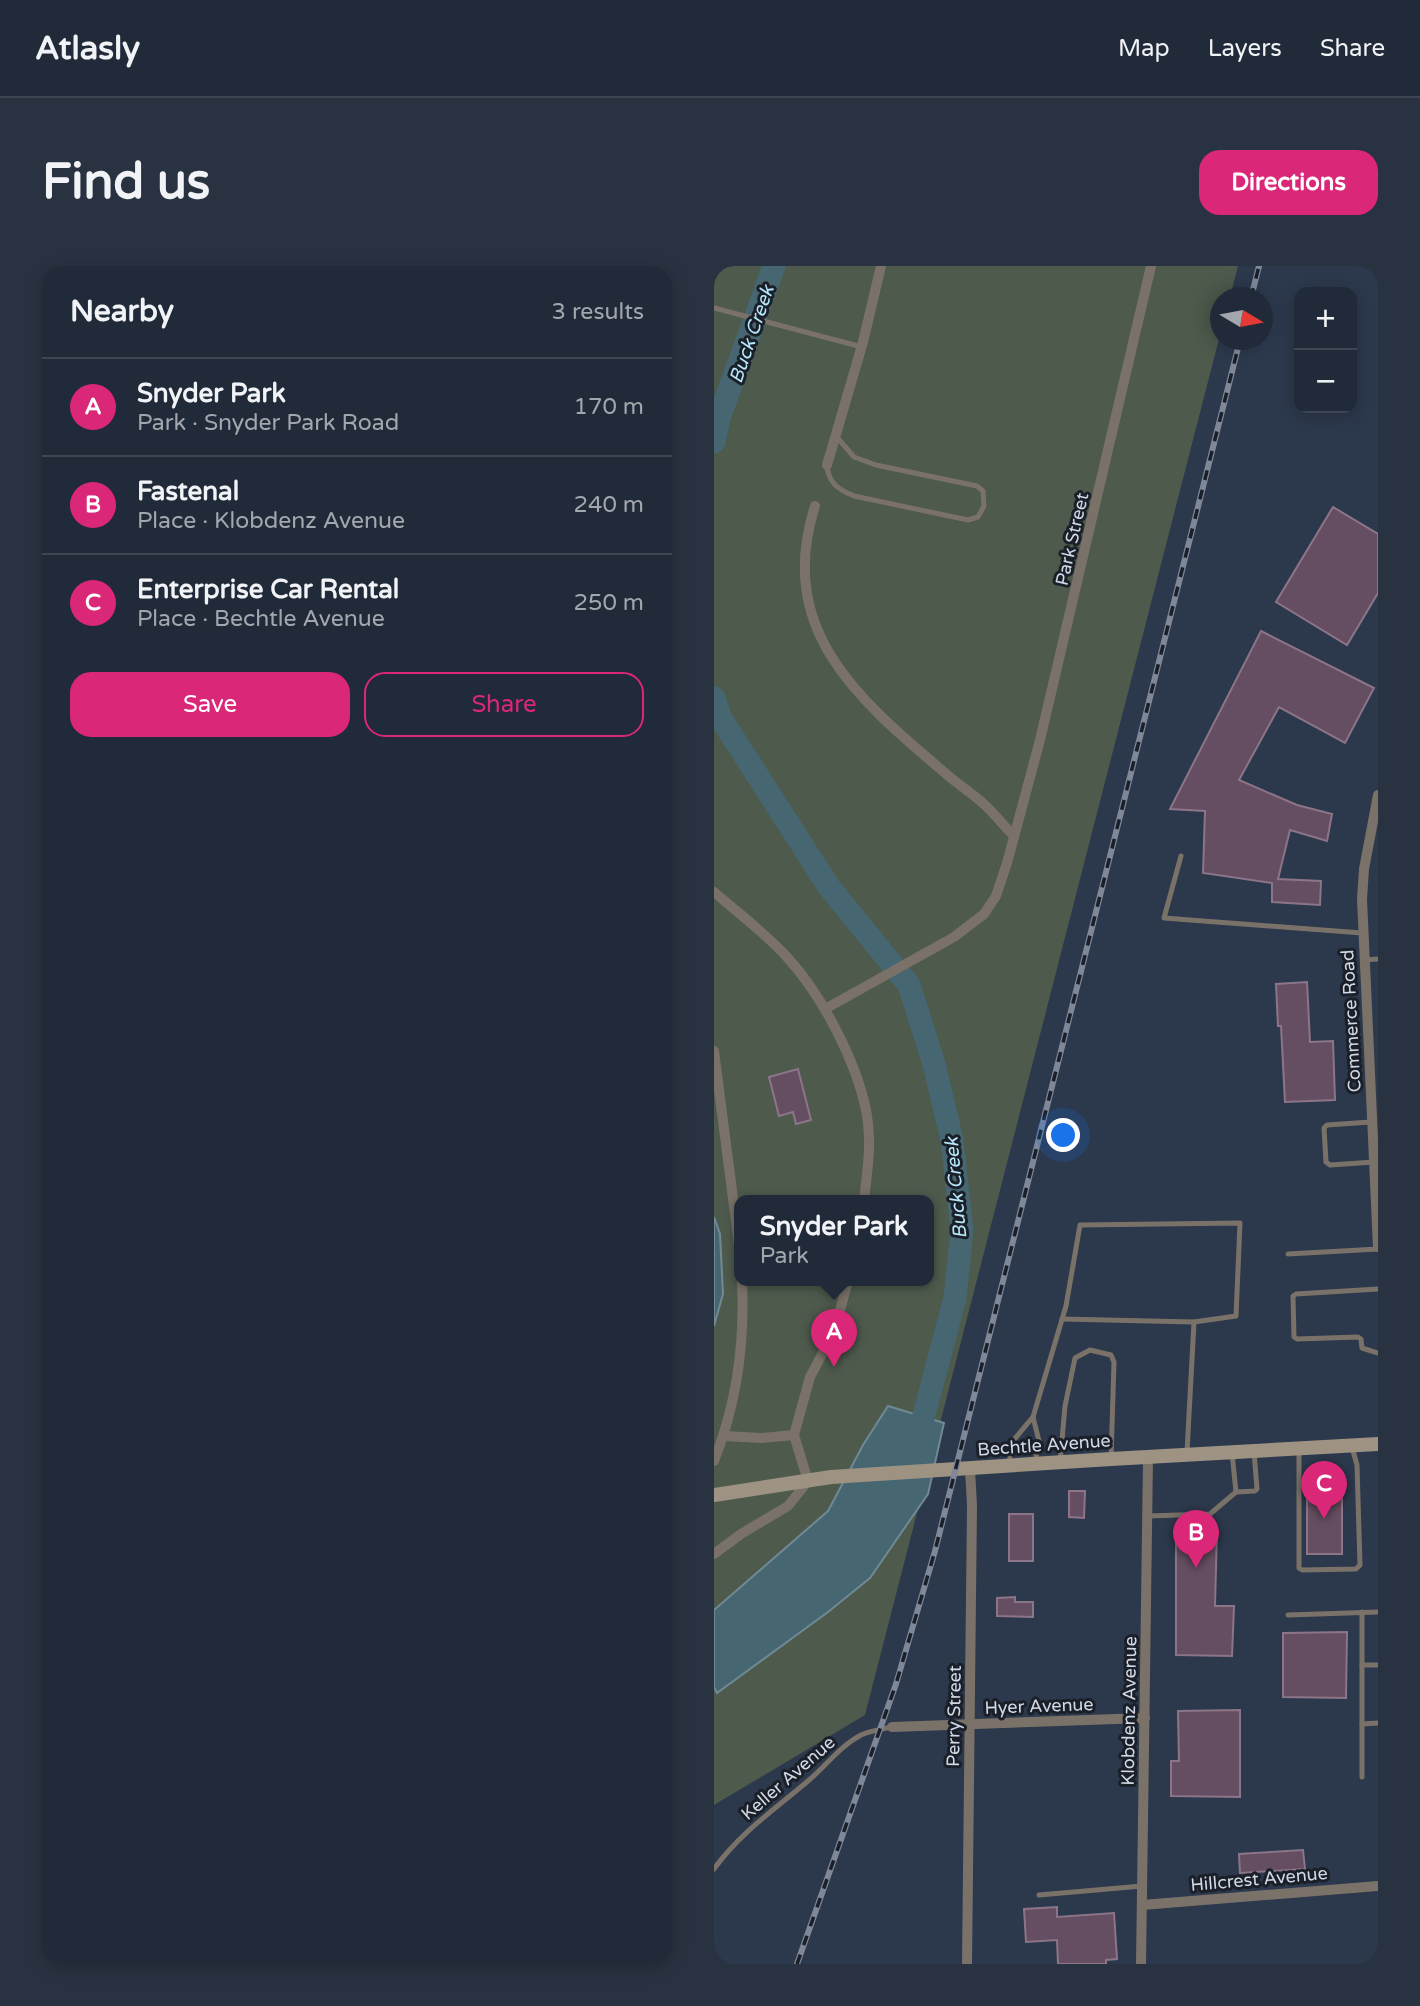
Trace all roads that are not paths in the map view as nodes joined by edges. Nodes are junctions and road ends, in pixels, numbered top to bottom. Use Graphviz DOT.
graph roads {
  1 [pos="881,266"];
  2 [pos="1151,266"];
  3 [pos="714,308"];
  4 [pos="862,347"];
  5 [pos="836,436"];
  6 [pos="827,465"];
  7 [pos="815,506"];
  8 [pos="1378,795"];
  9 [pos="1014,836"];
  10 [pos="1181,856"];
  11 [pos="714,892"];
  12 [pos="1362,933"];
  13 [pos="1378,959"];
  14 [pos="1363,960"];
  15 [pos="825,1009"];
  16 [pos="714,1051"];
  17 [pos="1371,1122"];
  18 [pos="1374,1162"];
  19 [pos="864,1195"];
  20 [pos="734,1200"];
  21 [pos="1378,1248"];
  22 [pos="1288,1254"];
  23 [pos="742,1286"];
  24 [pos="847,1286"];
  25 [pos="1378,1289"];
  26 [pos="1062,1319"];
  27 [pos="1194,1321"];
  28 [pos="1378,1353"];
  29 [pos="1033,1417"];
  30 [pos="794,1435"];
  31 [pos="724,1436"];
  32 [pos="1378,1444"];
  33 [pos="1351,1446"];
  34 [pos="1299,1449"];
  35 [pos="1255,1452"];
  36 [pos="1232,1453"];
  37 [pos="1186,1456"];
  38 [pos="1148,1458"];
  39 [pos="1111,1459"];
  40 [pos="714,1461"];
  41 [pos="1060,1463"];
  42 [pos="1035,1465"];
  43 [pos="1009,1466"];
  44 [pos="970,1469"];
  45 [pos="808,1480"];
  46 [pos="1236,1492"];
  47 [pos="714,1495"];
  48 [pos="1148,1516"];
  49 [pos="714,1554"];
  50 [pos="1362,1612"];
  51 [pos="1378,1612"];
  52 [pos="1288,1615"];
  53 [pos="1362,1665"];
  54 [pos="1378,1665"];
  55 [pos="1145,1717"];
  56 [pos="1378,1723"];
  57 [pos="1362,1724"];
  58 [pos="969,1725"];
  59 [pos="892,1727"];
  60 [pos="1362,1777"];
  61 [pos="714,1869"];
  62 [pos="1142,1886"];
  63 [pos="1378,1886"];
  64 [pos="1039,1895"];
  65 [pos="1142,1905"];
  66 [pos="967,1964"];
  67 [pos="1141,1964"];
  1 -- 4 [label="street"];
  2 -- 9 [label="street, Park Street"];
  3 -- 4 [label="lane"];
  4 -- 5 [label="street"];
  5 -- 6 [label="street"];
  5 -- 6 [label="lane"];
  7 -- 9 [label="street"];
  8 -- 12 [label="street, Commerce Road"];
  9 -- 15 [label="street, Park Street"];
  10 -- 12 [label="lane"];
  11 -- 15 [label="street"];
  12 -- 14 [label="street, Commerce Road"];
  13 -- 14 [label="lane"];
  14 -- 17 [label="street, Commerce Road"];
  15 -- 19 [label="street"];
  16 -- 20 [label="street"];
  17 -- 18 [label="street, Commerce Road"];
  17 -- 18 [label="lane"];
  18 -- 21 [label="street, Commerce Road"];
  21 -- 22 [label="lane"];
  23 -- 31 [label="street"];
  24 -- 30 [label="street"];
  25 -- 28 [label="lane"];
  26 -- 27 [label="lane"];
  26 -- 27 [label="lane"];
  26 -- 29 [label="lane"];
  27 -- 37 [label="lane"];
  29 -- 42 [label="lane"];
  29 -- 43 [label="lane"];
  30 -- 31 [label="street"];
  30 -- 45 [label="street"];
  31 -- 40 [label="street"];
  32 -- 33 [label="main road, Bechtle Avenue"];
  33 -- 34 [label="main road, Bechtle Avenue"];
  33 -- 34 [label="lane"];
  34 -- 35 [label="main road, Bechtle Avenue"];
  35 -- 36 [label="main road, Bechtle Avenue"];
  35 -- 46 [label="lane"];
  36 -- 37 [label="main road, Bechtle Avenue"];
  36 -- 46 [label="lane"];
  37 -- 38 [label="main road, Bechtle Avenue"];
  38 -- 39 [label="main road, Bechtle Avenue"];
  38 -- 48 [label="street, Klobdenz Avenue"];
  39 -- 41 [label="main road, Bechtle Avenue"];
  39 -- 41 [label="lane"];
  41 -- 42 [label="main road, Bechtle Avenue"];
  42 -- 43 [label="main road, Bechtle Avenue"];
  43 -- 44 [label="main road, Bechtle Avenue"];
  44 -- 45 [label="main road, Bechtle Avenue"];
  44 -- 58 [label="street, Perry Street"];
  45 -- 47 [label="main road, Bechtle Avenue"];
  45 -- 49 [label="street"];
  46 -- 48 [label="lane"];
  48 -- 55 [label="street, Klobdenz Avenue"];
  50 -- 51 [label="lane"];
  50 -- 52 [label="lane"];
  50 -- 53 [label="lane"];
  53 -- 54 [label="lane"];
  53 -- 57 [label="lane"];
  55 -- 58 [label="street, Hyer Avenue"];
  55 -- 62 [label="street, Klobdenz Avenue"];
  56 -- 57 [label="lane"];
  57 -- 60 [label="lane"];
  58 -- 59 [label="street, Hyer Avenue"];
  58 -- 66 [label="street, Perry Street"];
  59 -- 61 [label="lane, Keller Avenue"];
  62 -- 64 [label="lane"];
  62 -- 65 [label="street, Klobdenz Avenue"];
  63 -- 65 [label="street, Hillcrest Avenue"];
  65 -- 67 [label="street, Klobdenz Avenue"];
}
